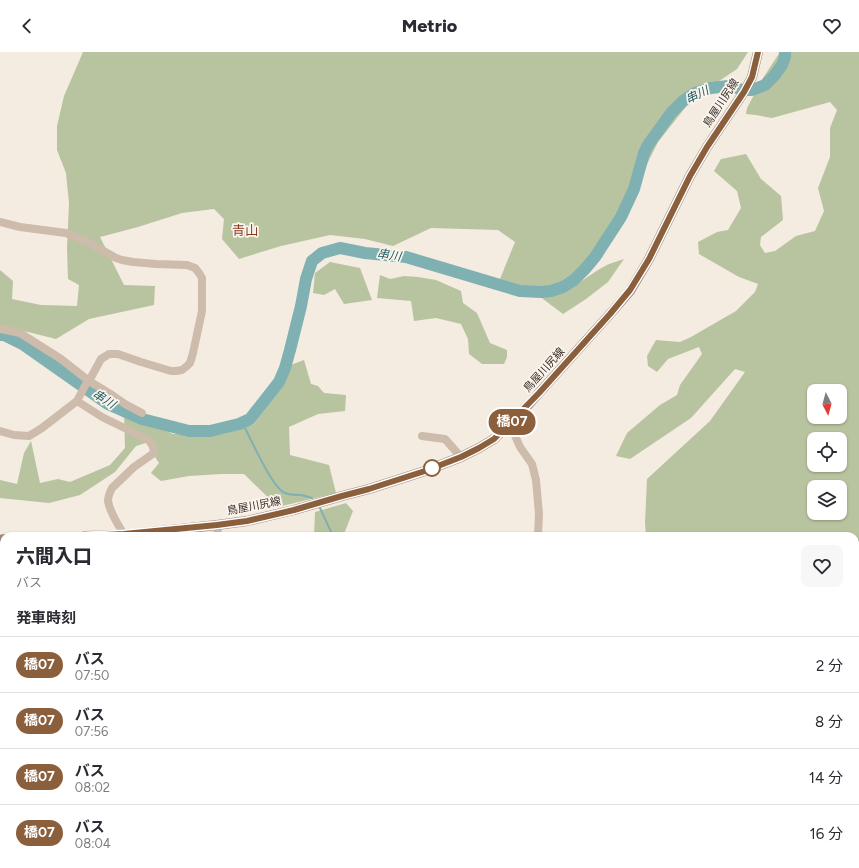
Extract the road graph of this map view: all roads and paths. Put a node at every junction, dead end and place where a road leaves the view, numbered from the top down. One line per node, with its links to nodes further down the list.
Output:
1 (758, 52): 7 (main road, 鳥屋川尻線)
2 (0, 222): 4 (street)
3 (0, 329): 4 (street)
4 (88, 381): 5 (street); 6 (street)
5 (79, 399): 8 (street); 12 (street)
6 (142, 413)
7 (510, 424): 10 (main road, 鳥屋川尻線); 15 (street)
8 (0, 431)
9 (422, 436): 10 (street)
10 (461, 457): 11 (main road, 鳥屋川尻線)
11 (217, 525): 13 (main road, 鳥屋川尻線); 14 (street)
12 (123, 532)
13 (145, 532)
14 (218, 532)
15 (538, 532)

